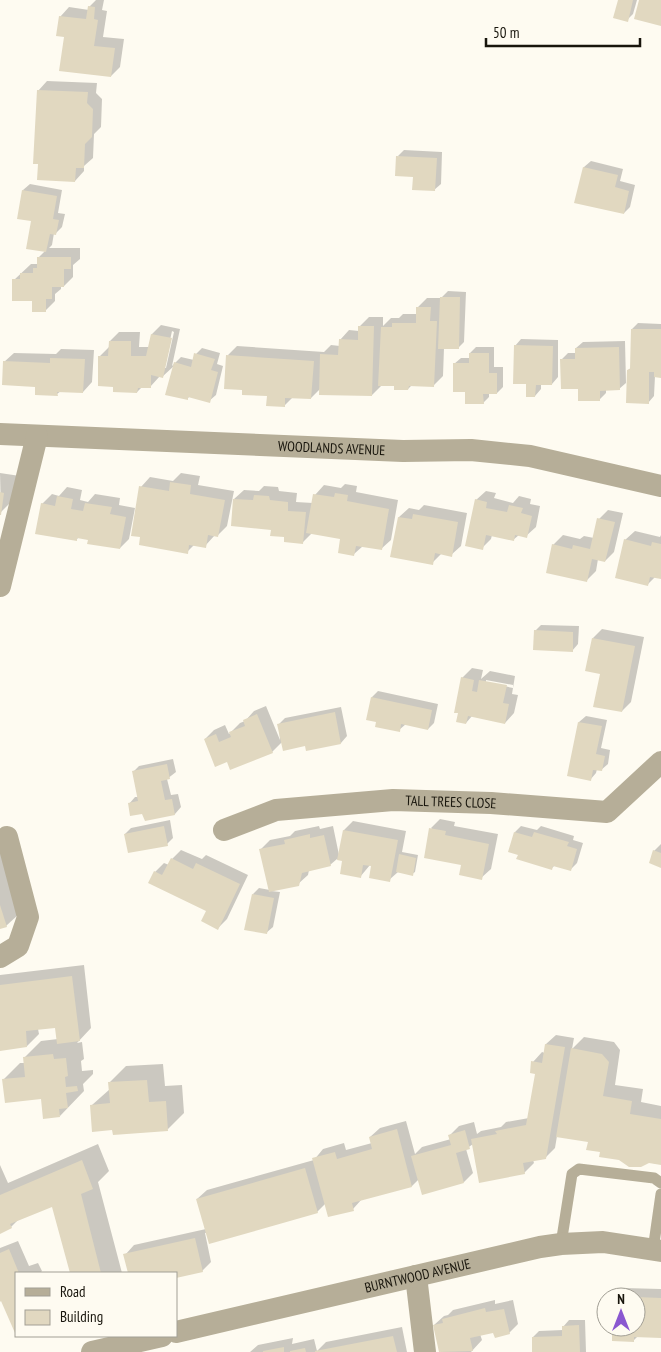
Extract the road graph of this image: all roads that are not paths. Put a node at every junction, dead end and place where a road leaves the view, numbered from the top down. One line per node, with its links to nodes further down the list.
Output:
1 (0, 434): 2 (street, WOODLANDS AVENUE)
2 (37, 436): 3 (street, WOODLANDS AVENUE); 4 (street)
3 (661, 486)
4 (0, 586)
5 (661, 762): 6 (street, TALL TREES CLOSE)
6 (224, 830)
7 (7, 837): 8 (street)
8 (0, 957)
9 (661, 1183): 11 (lane)
10 (661, 1194): 12 (lane)
11 (561, 1244): 12 (street, BURNTWOOD AVENUE); 13 (street, BURNTWOOD AVENUE)
12 (657, 1251)
13 (416, 1276): 14 (street, BURNTWOOD AVENUE); 17 (street)
14 (178, 1332)
15 (158, 1337): 16 (street)
16 (92, 1352)
17 (424, 1352)

